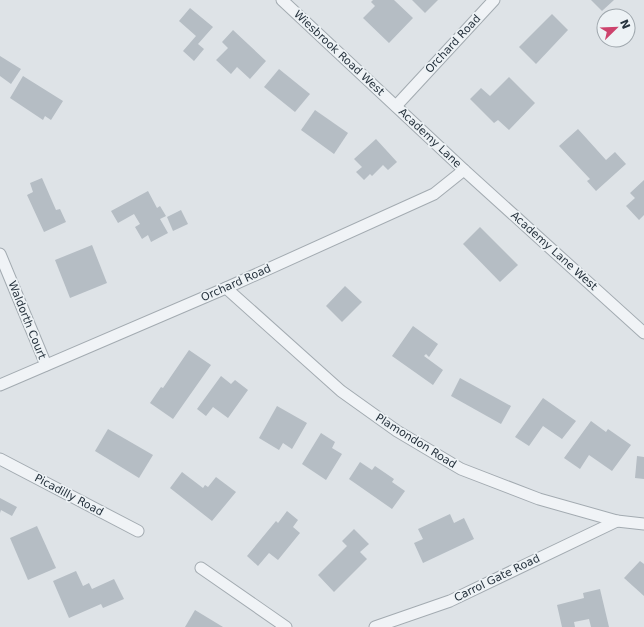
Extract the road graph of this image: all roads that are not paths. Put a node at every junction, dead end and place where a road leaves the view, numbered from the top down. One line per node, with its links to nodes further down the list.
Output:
1 (282, 0): 3 (street, Wiesbrook Road West)
2 (494, 0): 3 (street, Orchard Road)
3 (396, 106): 4 (street, Academy Lane)
4 (464, 170): 6 (street, Orchard Road); 7 (street, Academy Lane West)
5 (0, 254): 8 (street, Waldorth Court)
6 (226, 288): 8 (street, Orchard Road); 11 (street, Plamondon Road)
7 (644, 333)
8 (46, 364): 9 (street, Orchard Road)
9 (0, 385)
10 (0, 459): 13 (street, Picadilly Road)
11 (617, 521): 12 (street, Plamondon Road); 16 (street, Carrol Gate Road)
12 (644, 524)
13 (138, 531)
14 (201, 568): 15 (street)
15 (286, 627)
16 (375, 627)

